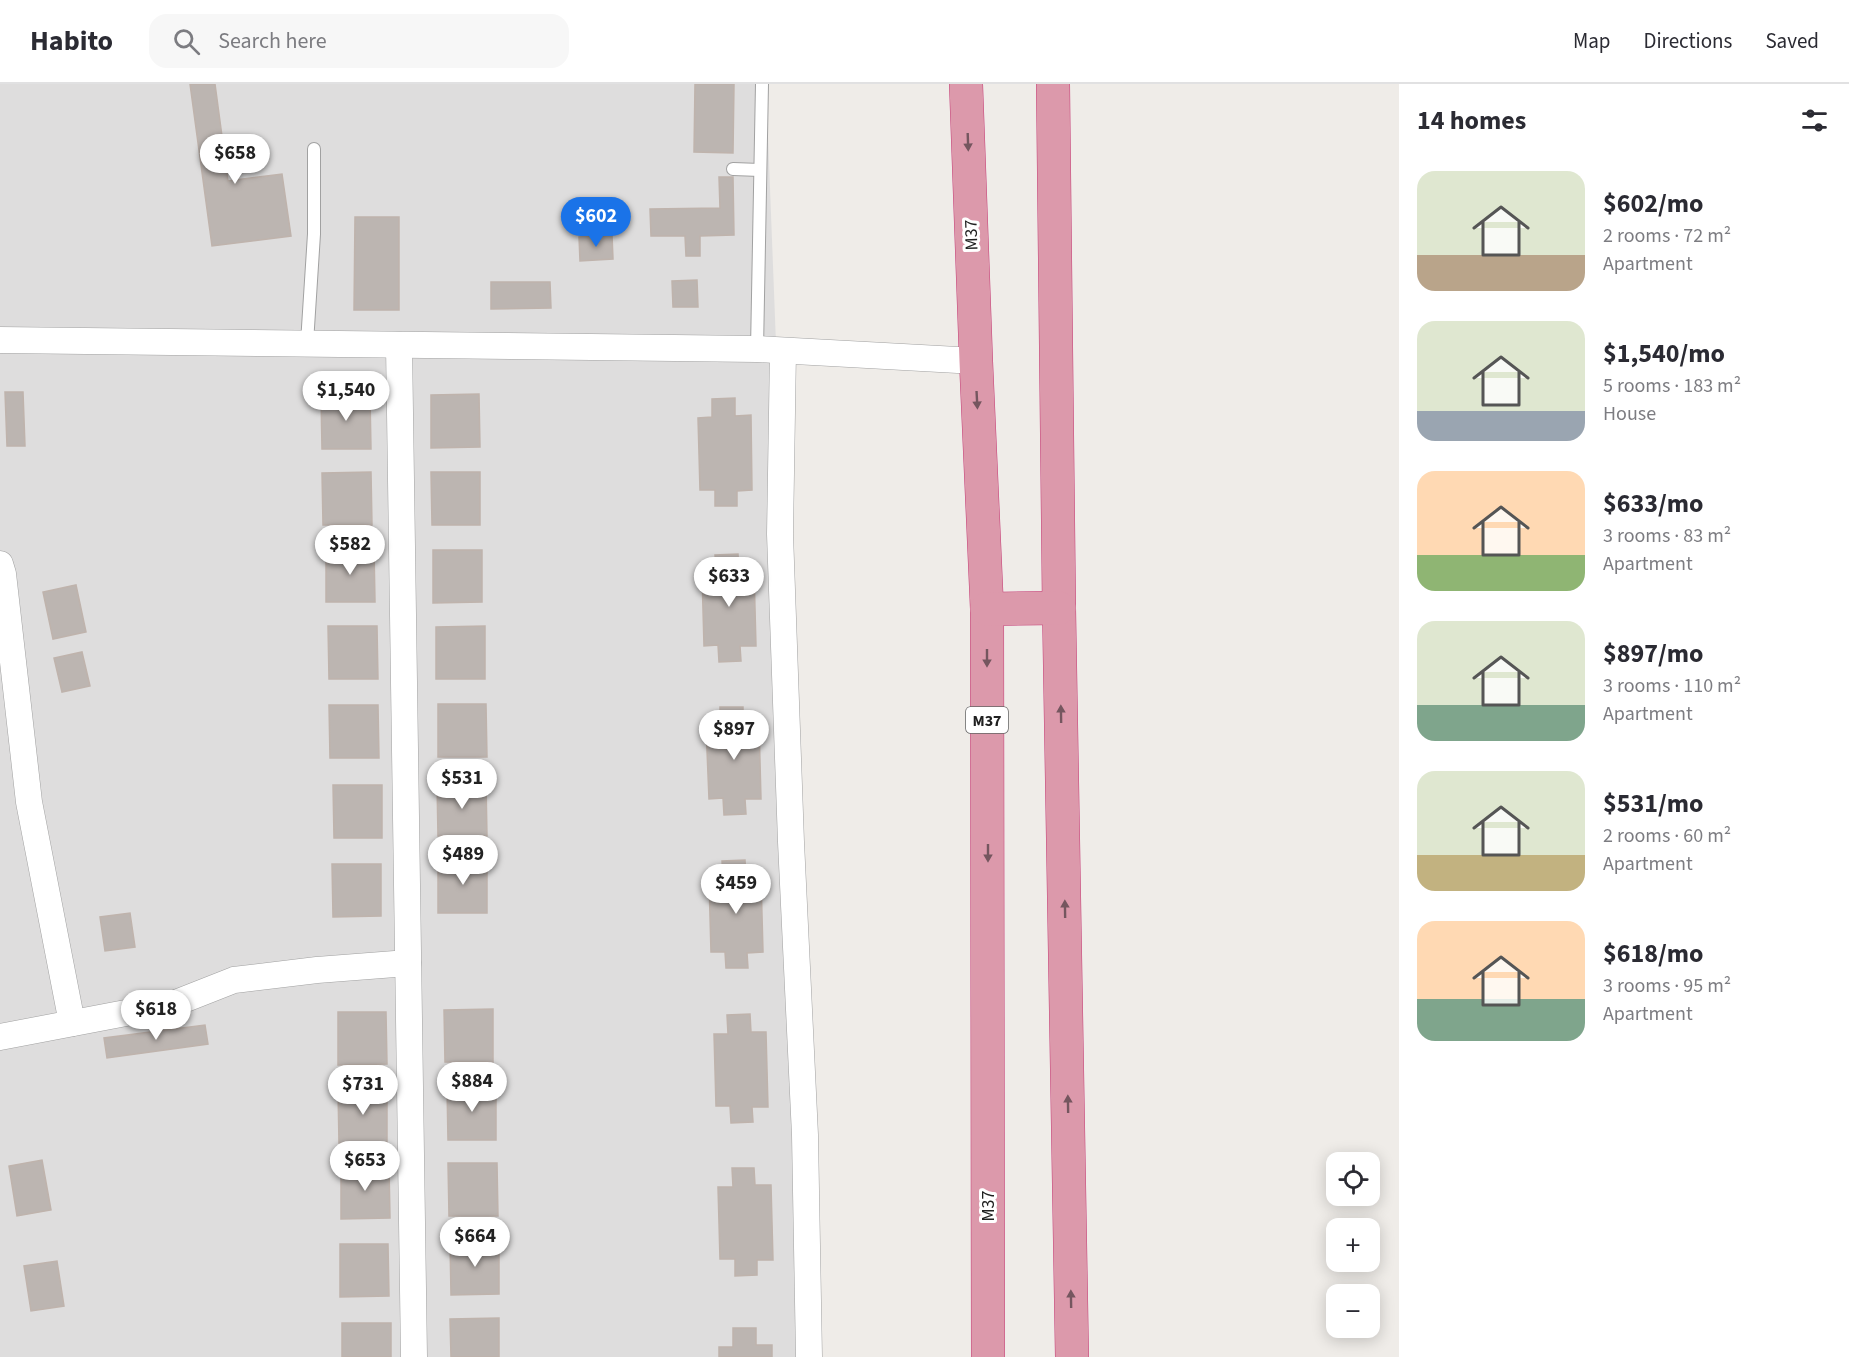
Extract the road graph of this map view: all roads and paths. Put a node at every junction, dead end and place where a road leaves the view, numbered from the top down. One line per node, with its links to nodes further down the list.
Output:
1 (762, 84): 6 (lane)
2 (966, 84): 12 (highway, M37 / M37, one-way to 12)
3 (1053, 84): 14 (highway)
4 (314, 149): 8 (lane)
5 (733, 169): 6 (lane)
6 (760, 170): 10 (lane)
7 (0, 340): 8 (street)
8 (308, 344): 9 (street)
9 (399, 345): 10 (street); 16 (street)
10 (757, 350): 11 (street)
11 (783, 351): 12 (street); 20 (street)
12 (976, 362): 15 (highway, M37 / M37, one-way to 15)
13 (0, 564): 17 (street)
14 (1059, 608): 15 (highway); 22 (highway, one-way to 14)
15 (987, 609): 21 (highway, M37 / M37, one-way to 21)
16 (408, 963): 17 (street); 19 (street)
17 (72, 1023): 18 (street)
18 (0, 1037)
19 (414, 1357)
20 (809, 1357)
21 (988, 1357)
22 (1072, 1357)

